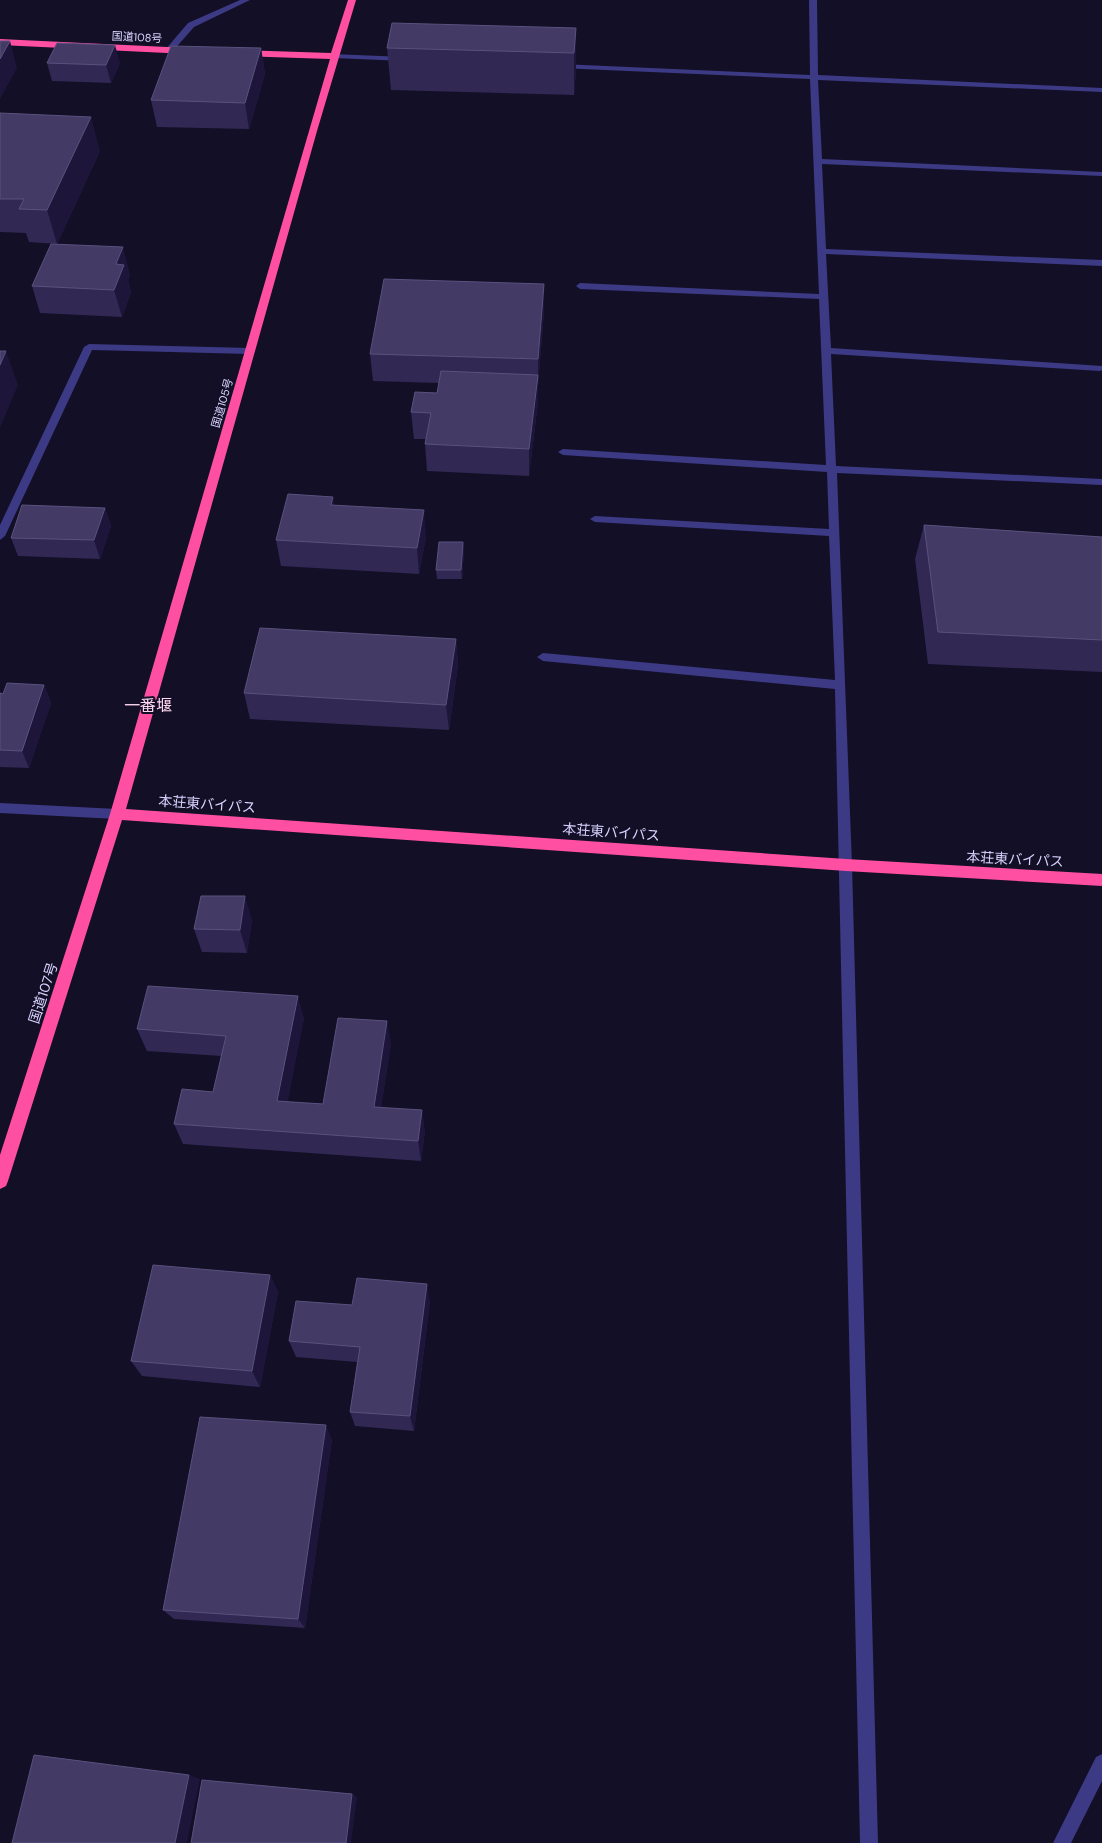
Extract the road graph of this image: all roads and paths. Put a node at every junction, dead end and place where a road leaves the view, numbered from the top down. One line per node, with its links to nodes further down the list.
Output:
1 (246, 0): 5 (street)
2 (352, 0): 8 (highway, 国道105号)
3 (813, 0): 11 (street)
4 (0, 42): 5 (highway, 国道108号)
5 (169, 50): 6 (highway, 国道108号)
6 (198, 51)
7 (227, 52): 8 (highway)
8 (334, 56): 9 (street); 19 (highway, 国道105号)
9 (412, 59)
10 (549, 65): 11 (street)
11 (814, 77): 12 (street); 13 (street)
12 (1102, 90)
13 (818, 161): 14 (street); 15 (street)
14 (1102, 174)
15 (822, 250): 16 (street); 18 (street)
16 (1102, 263)
17 (580, 286): 18 (street)
18 (824, 297): 20 (street)
19 (250, 351): 27 (street); 31 (highway, 国道105号)
20 (826, 352): 21 (street); 23 (street)
21 (1100, 368)
22 (563, 452): 23 (street)
23 (832, 469): 24 (street); 26 (street)
24 (1102, 482)
25 (596, 519): 26 (street)
26 (834, 533): 29 (street)
27 (0, 536)
28 (544, 657): 29 (street)
29 (840, 686): 32 (street)
30 (0, 808): 31 (street)
31 (118, 814): 32 (highway, 本荘東バイパス); 34 (highway, 国道107号)
32 (846, 865): 33 (highway, 本荘東バイパス); 36 (street)
33 (1102, 880)
34 (0, 1181)
35 (1102, 1764): 37 (street)
36 (869, 1843)
37 (1062, 1843)

